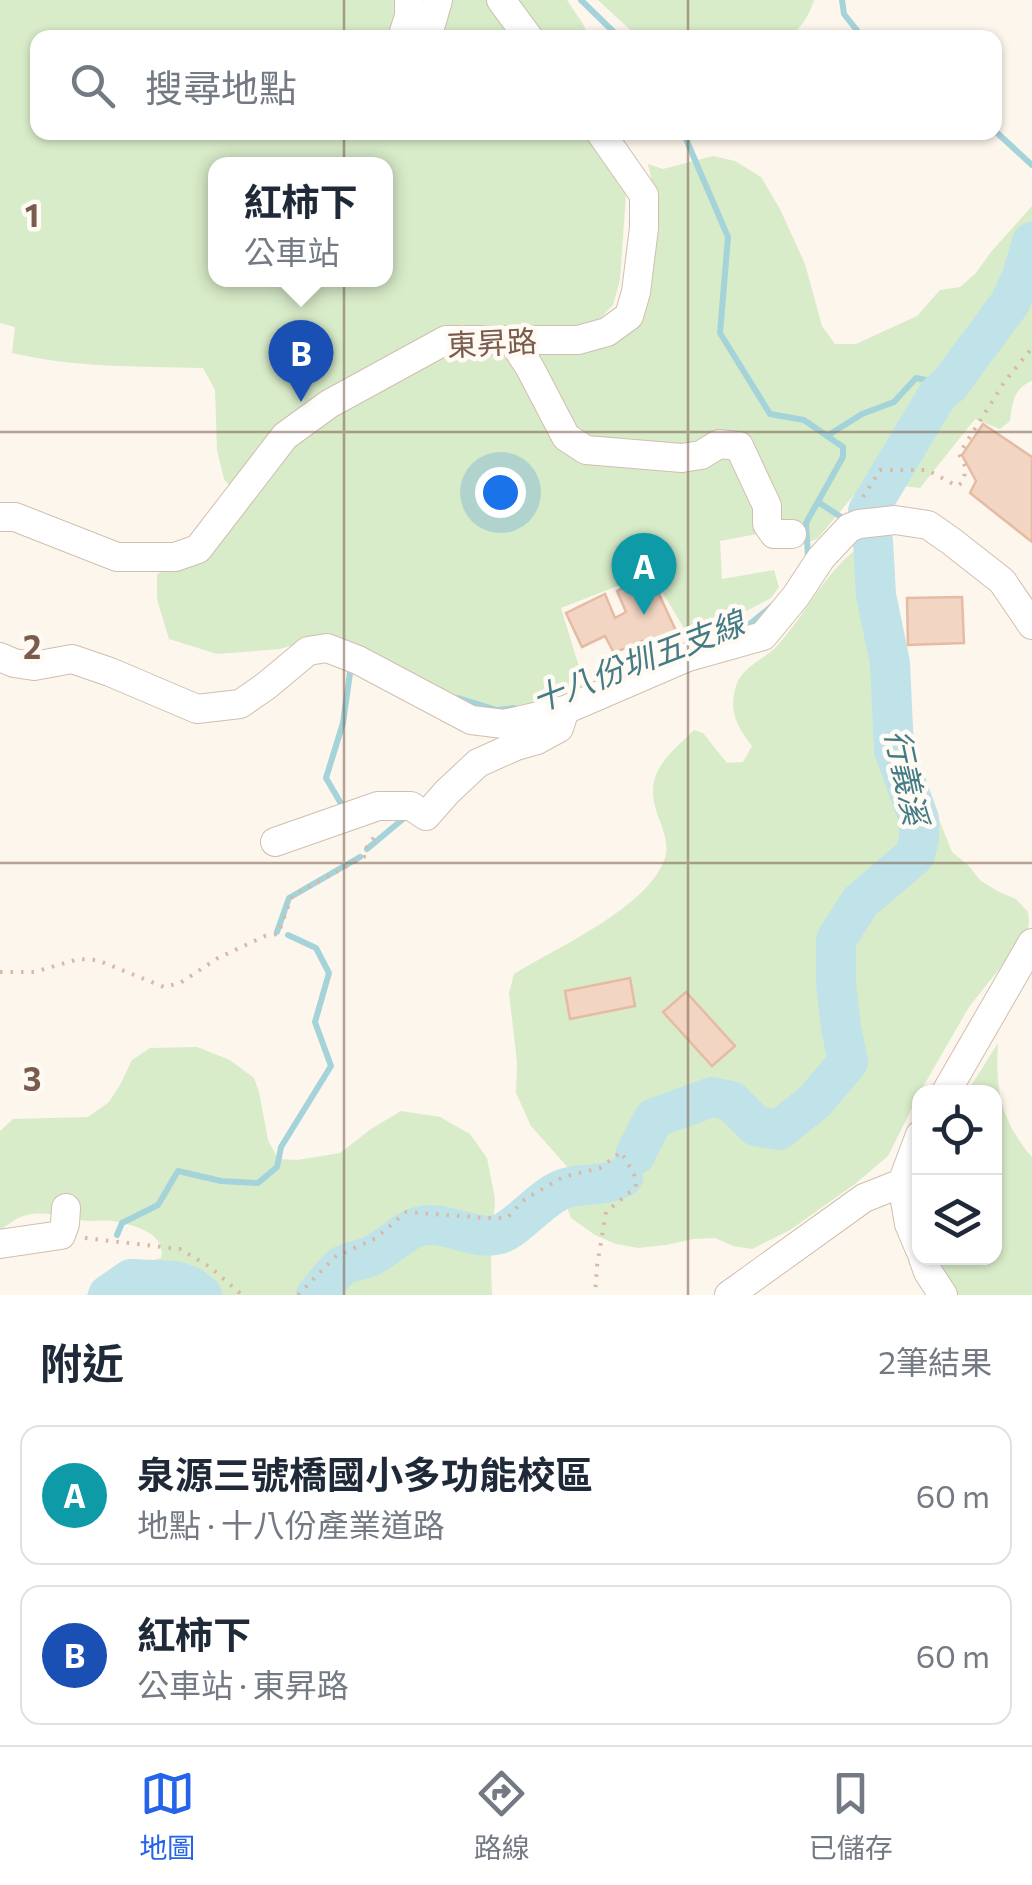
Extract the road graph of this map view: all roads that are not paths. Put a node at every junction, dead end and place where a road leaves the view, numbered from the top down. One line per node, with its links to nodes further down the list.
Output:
1 (409, 0): 4 (street)
2 (438, 0): 5 (street)
3 (501, 0): 6 (street)
4 (404, 30)
5 (429, 30)
6 (523, 30)
7 (606, 140): 8 (street, 東昇路)
8 (512, 340): 9 (street, 東昇路); 10 (street)
9 (0, 517)
10 (792, 534)
11 (1032, 625): 13 (street)
12 (0, 656): 13 (street)
13 (565, 710): 14 (street)
14 (274, 842)
15 (1032, 943): 16 (street)
16 (950, 1085)
17 (912, 1156): 18 (street)
18 (902, 1183): 20 (street); 23 (street)
19 (63, 1222): 21 (street)
20 (912, 1231)
21 (0, 1244)
22 (925, 1265): 24 (street)
23 (729, 1295)
24 (943, 1295)

